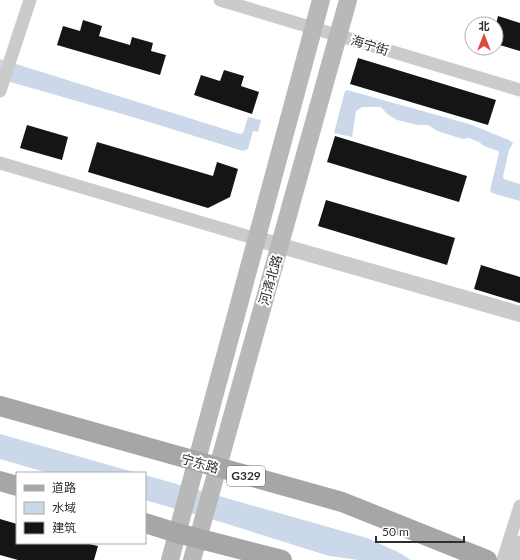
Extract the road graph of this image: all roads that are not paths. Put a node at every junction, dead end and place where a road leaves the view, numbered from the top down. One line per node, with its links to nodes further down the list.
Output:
1 (30, 0): 8 (street)
2 (220, 0): 5 (street, 海宁街)
3 (321, 0): 5 (main road, 河清北路)
4 (348, 0): 6 (main road, 河清北路)
5 (314, 29): 6 (street, 海宁街); 10 (main road, 河清北路)
6 (338, 36): 7 (street, 海宁街); 11 (main road, 河清北路)
7 (520, 90)
8 (0, 91)
9 (0, 163): 10 (street)
10 (257, 239): 11 (street); 14 (main road, 河清北路)
11 (279, 245): 12 (street); 15 (main road, 河清北路)
12 (520, 314)
13 (0, 406): 14 (main road, 宁东路 / G329)
14 (196, 462): 15 (main road, 宁东路 / G329); 20 (main road, 河清北路)
15 (217, 468): 21 (main road, 河清北路); 26 (main road, 宁东路 / G329)
16 (0, 481): 17 (main road)
17 (16, 486)
18 (520, 506): 27 (street)
19 (146, 523): 20 (main road)
20 (177, 533): 21 (main road); 23 (main road, 河清北路)
21 (198, 538): 24 (main road, 河清北路); 25 (main road)
22 (520, 542): 28 (street)
23 (170, 560)
24 (192, 560)
25 (282, 560)
26 (487, 560)
27 (503, 560)
28 (514, 560)

